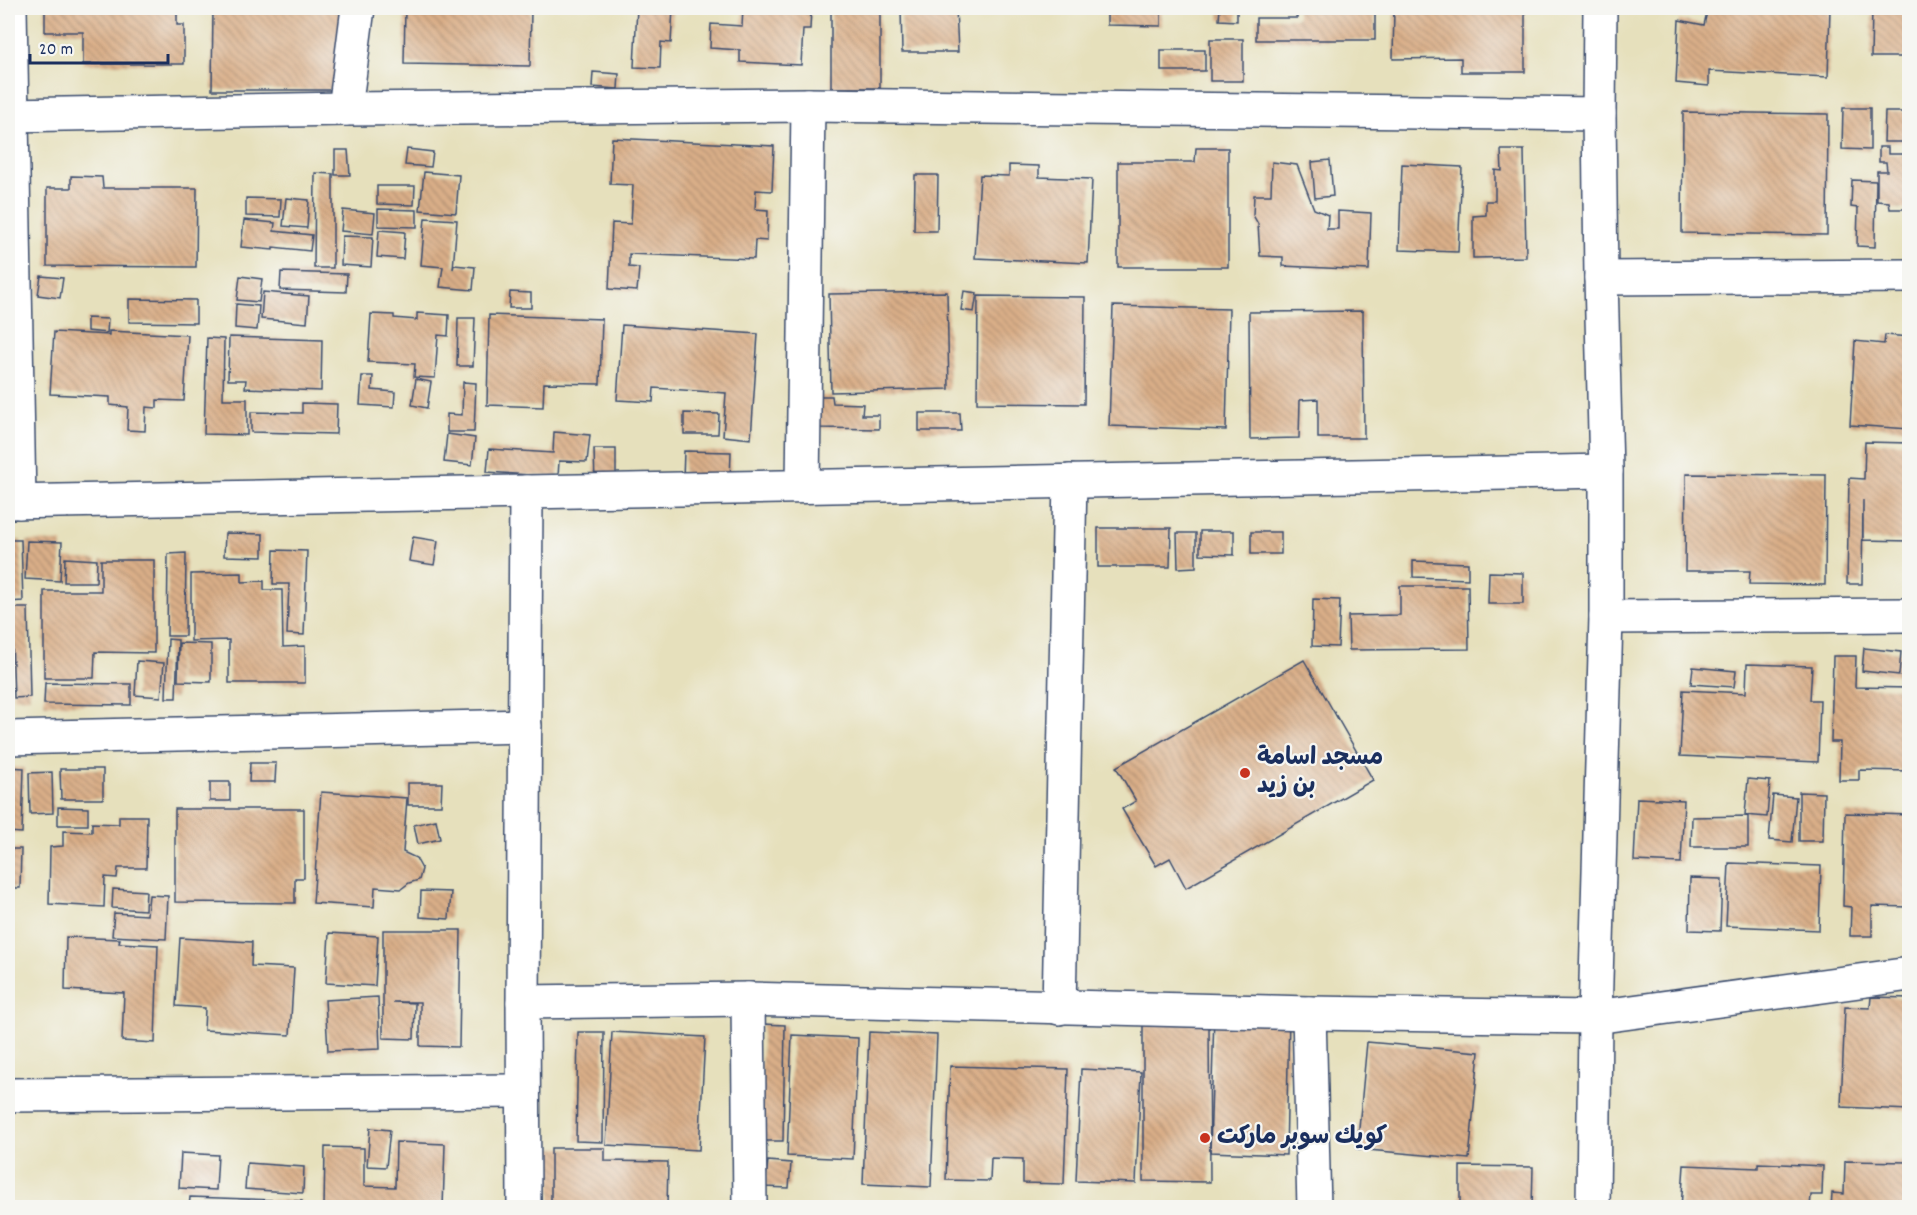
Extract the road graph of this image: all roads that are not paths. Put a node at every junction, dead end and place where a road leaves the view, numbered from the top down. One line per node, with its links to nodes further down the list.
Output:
1 (10, 8): 7 (street)
2 (358, 8): 5 (street)
3 (1600, 8): 6 (street)
4 (808, 105): 5 (street); 6 (street); 12 (street)
5 (345, 109): 7 (street)
6 (1599, 114): 9 (street)
7 (9, 116): 14 (street)
8 (1910, 276): 9 (street)
9 (1601, 278): 10 (street)
10 (1606, 471): 11 (street); 16 (street)
11 (1070, 481): 12 (street); 22 (street)
12 (803, 486): 13 (street)
13 (526, 492): 14 (street); 17 (street)
14 (13, 502)
15 (1910, 615): 16 (street)
16 (1606, 617): 24 (street)
17 (525, 726): 18 (street); 21 (street)
18 (8, 738)
19 (1910, 974): 24 (street)
20 (748, 999): 21 (street); 22 (street); 28 (street)
21 (523, 1002): 25 (street)
22 (1059, 1008): 23 (street)
23 (1309, 1014): 24 (street); 29 (street)
24 (1595, 1017): 30 (street)
25 (523, 1091): 26 (street); 27 (street)
26 (8, 1095)
27 (524, 1208)
28 (750, 1208)
29 (1314, 1208)
30 (1593, 1208)

